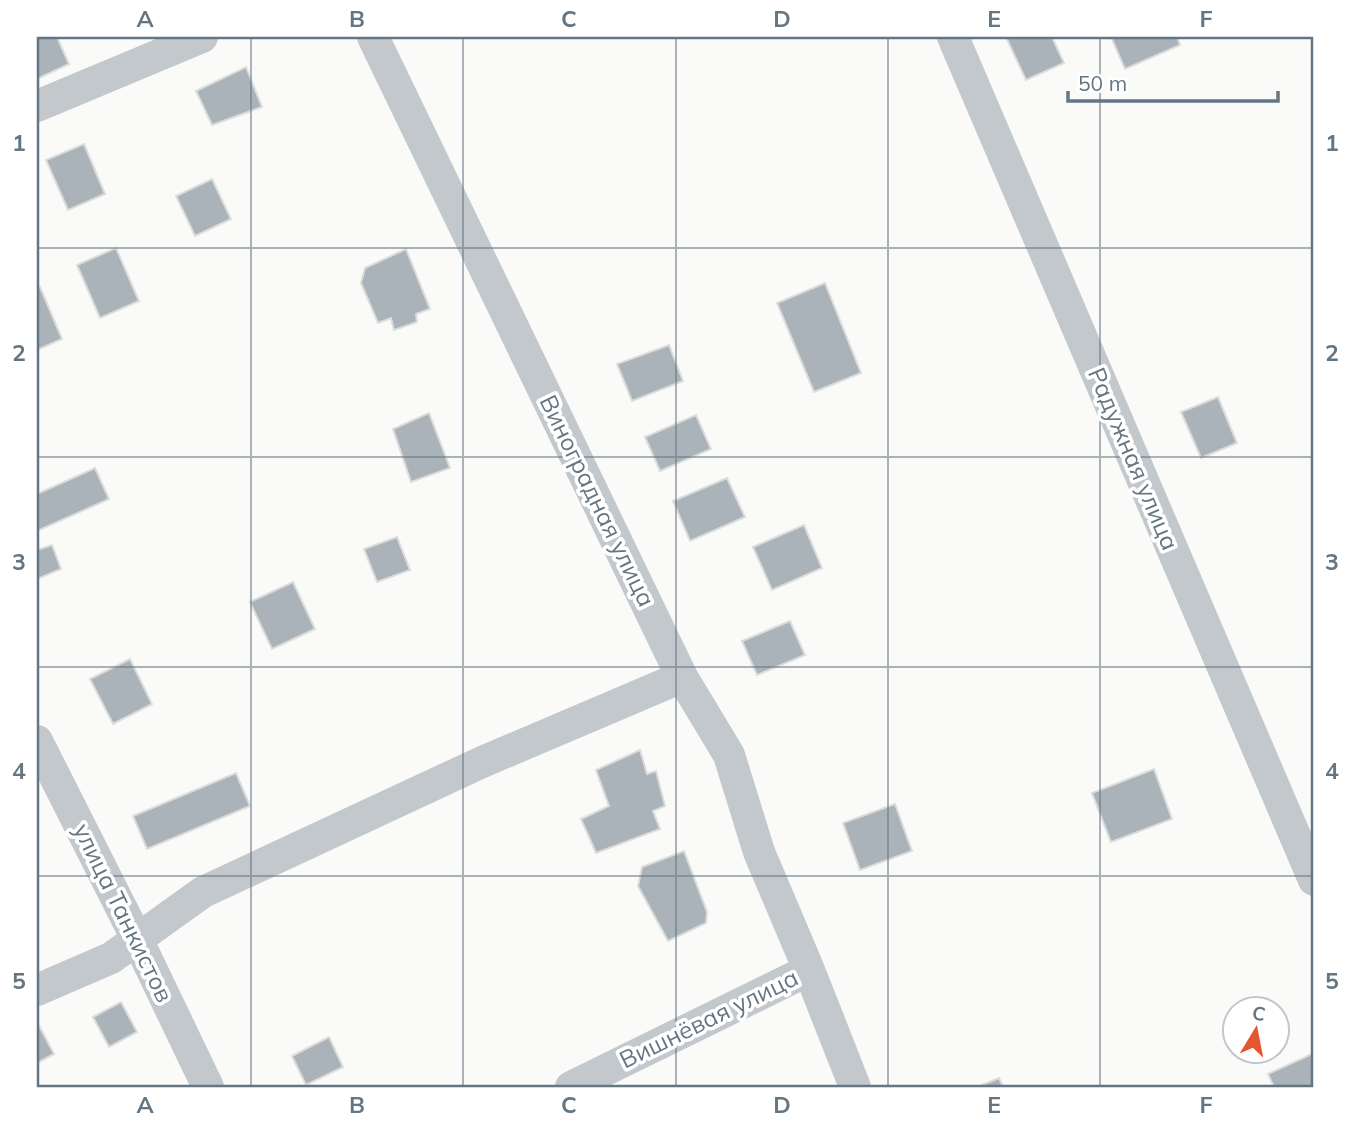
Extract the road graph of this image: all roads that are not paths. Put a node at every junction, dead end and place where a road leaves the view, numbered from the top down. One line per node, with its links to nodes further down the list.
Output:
1 (202, 37): 4 (street)
2 (373, 37): 5 (street, Виноградная улица)
3 (953, 37): 7 (street, Радужная улица)
4 (37, 106)
5 (682, 677): 8 (street); 9 (street, Виноградная улица)
6 (37, 741): 8 (street, улица Танкистов)
7 (1314, 880)
8 (137, 939): 10 (street); 11 (street, улица Танкистов)
9 (809, 970): 12 (street, Вишнёвая улица); 13 (street, Виноградная улица)
10 (37, 990)
11 (208, 1087)
12 (571, 1087)
13 (855, 1087)

